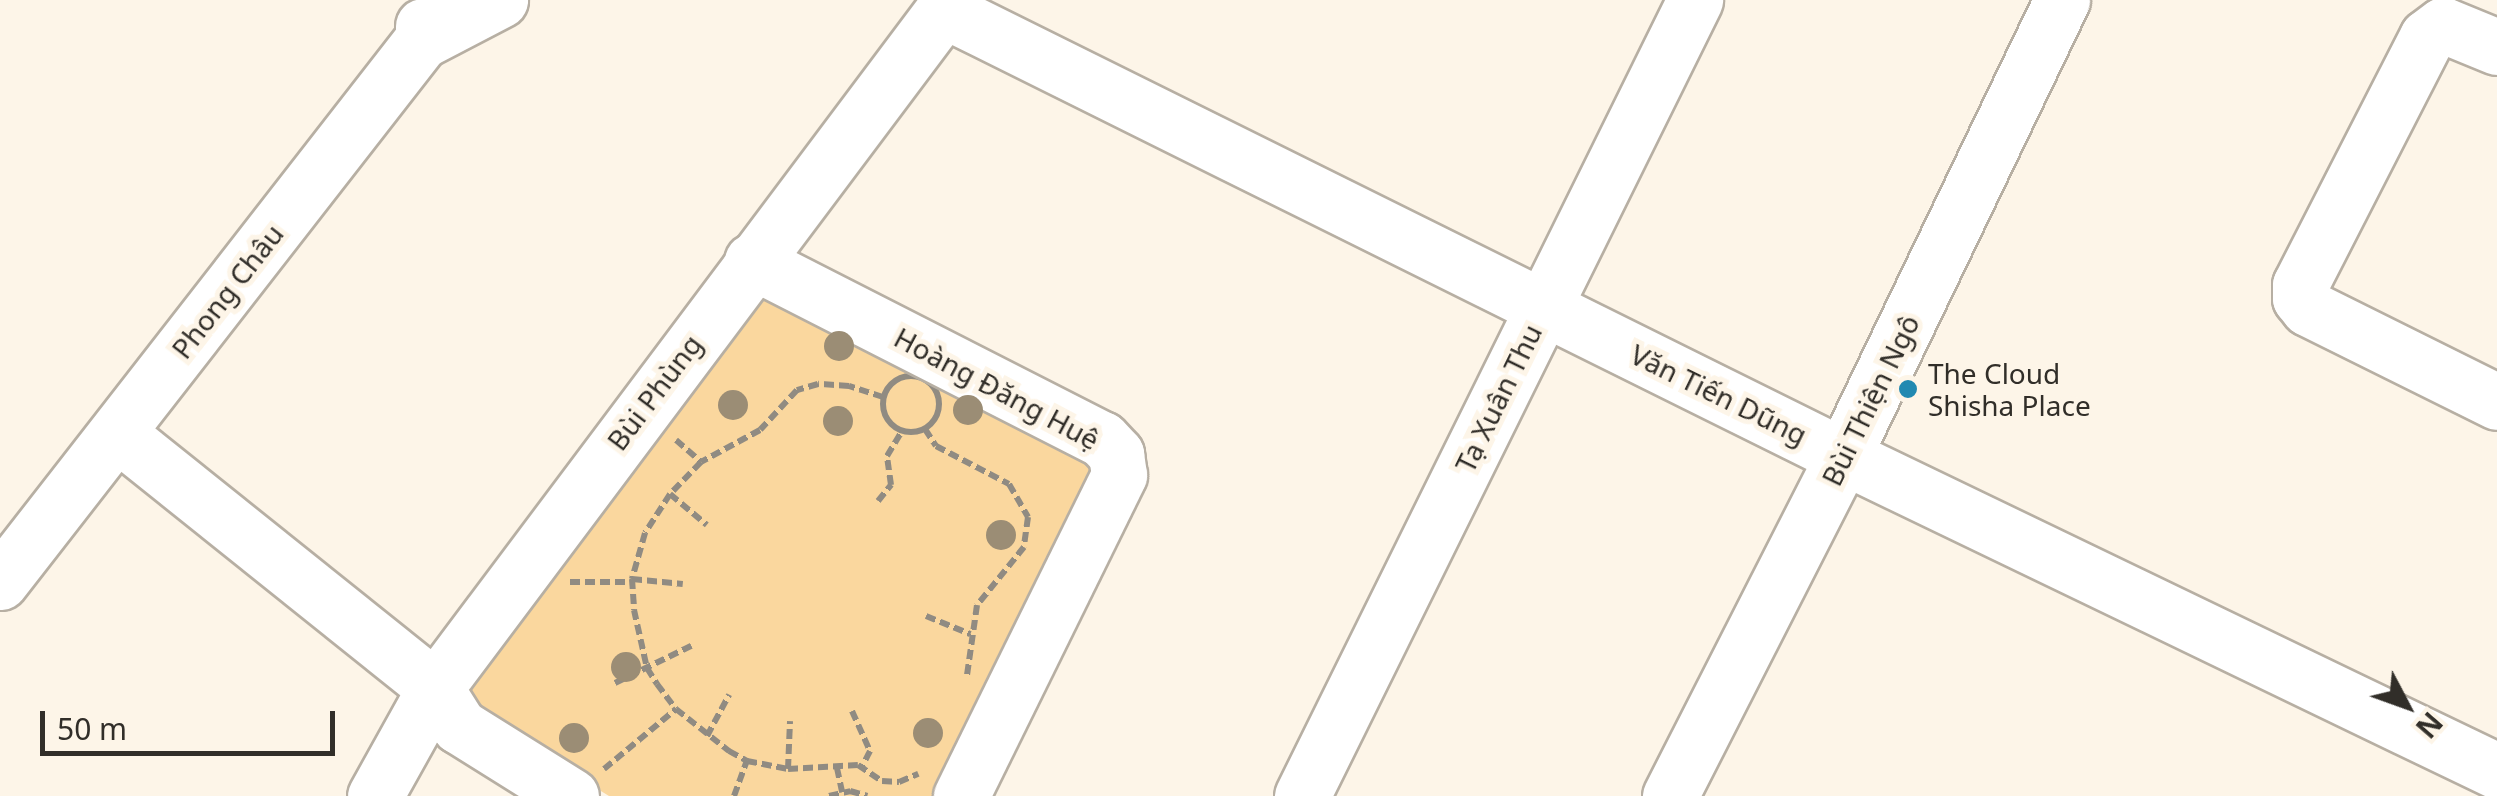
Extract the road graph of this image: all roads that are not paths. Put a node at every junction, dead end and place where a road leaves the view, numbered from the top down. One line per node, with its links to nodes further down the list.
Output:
1 (500, 0): 5 (street)
2 (1695, 0): 8 (street, Tạ Xuân Thu)
3 (2062, 0): 11 (street, Bùi Thiện Ngô)
4 (948, 5): 7 (street, Bùi Phùng); 8 (street, Văn Tiến Dũng)
5 (434, 13): 10 (street, Phong Châu)
6 (2497, 47): 9 (street)
7 (752, 261): 13 (street, Bùi Phùng); 15 (street, Hoàng Đăng Huệ)
8 (1543, 307): 11 (street, Văn Tiến Dũng); 18 (street, Tạ Xuân Thu)
9 (2497, 402)
10 (116, 434): 12 (street, Phong Châu); 13 (street)
11 (1843, 456): 14 (street, Văn Tiến Dũng); 19 (street, Bùi Thiện Ngô)
12 (0, 582)
13 (435, 688): 16 (street); 17 (street, Bùi Phùng)
14 (2497, 770)
15 (943, 784)
16 (582, 787)
17 (375, 796)
18 (1302, 796)
19 (1670, 796)

